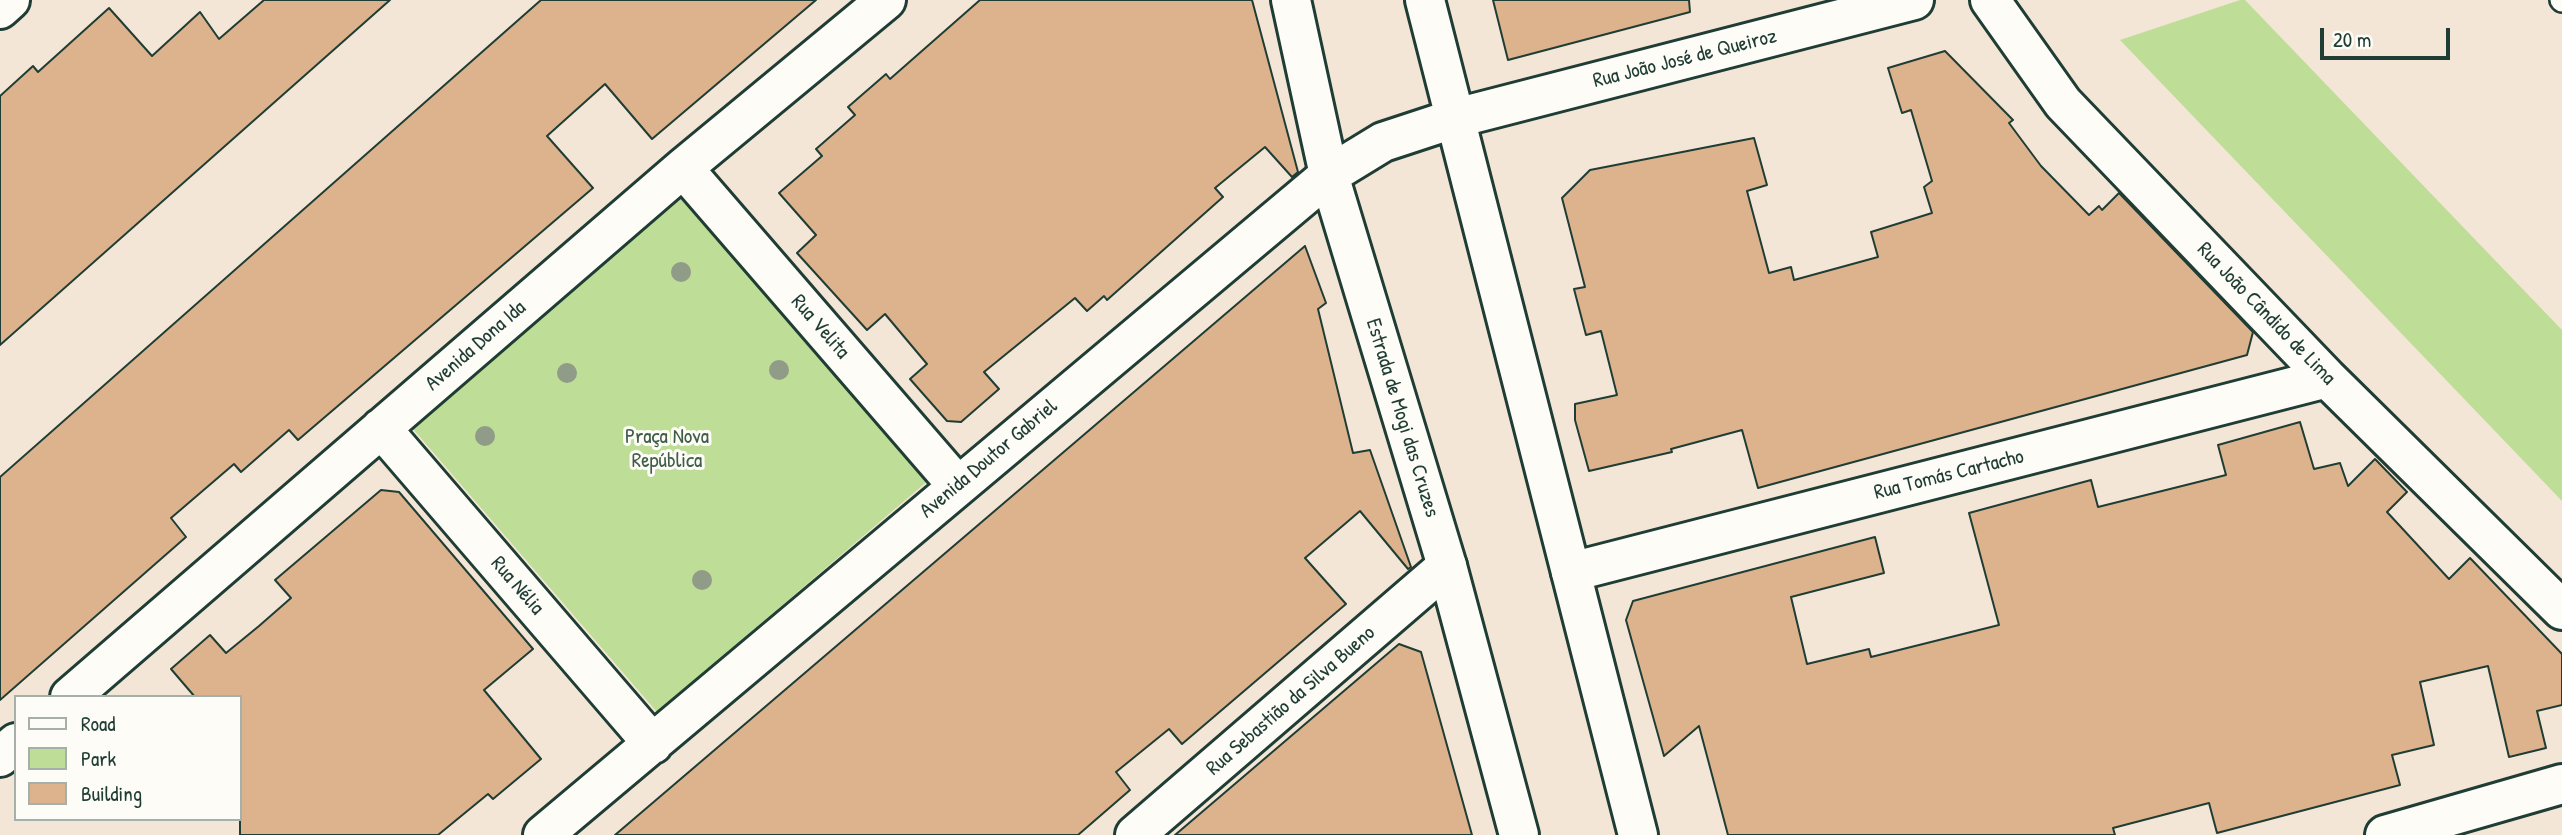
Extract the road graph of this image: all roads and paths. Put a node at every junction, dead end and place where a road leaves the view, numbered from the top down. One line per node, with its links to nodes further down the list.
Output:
1 (10, 0): 7 (street)
2 (886, 0): 9 (street, Avenida Dona Ida)
3 (1291, 0): 10 (street, Estrada de Mogi das Cruzes)
4 (1425, 0): 8 (street)
5 (1914, 0): 8 (street, Rua João José de Queiroz)
6 (1990, 0): 11 (street, Rua João Cândido de Lima)
7 (0, 9)
8 (1456, 118): 10 (street, Avenida Doutor Gabriel); 15 (street)
9 (683, 168): 12 (street, Avenida Dona Ida); 13 (street, Rua Velita)
10 (1329, 175): 13 (street, Avenida Doutor Gabriel); 14 (street, Estrada de Mogi das Cruzes)
11 (2327, 378): 15 (street, Rua Tomás Cartacho); 16 (street, Rua João Cândido de Lima)
12 (381, 428): 17 (street, Avenida Dona Ida); 18 (street, Rua Nélia)
13 (957, 485): 18 (street, Avenida Doutor Gabriel)
14 (1447, 566): 23 (street, Rua Sebastião da Silva Bueno); 24 (street, Estrada de Mogi das Cruzes)
15 (1571, 572): 25 (street)
16 (2562, 610)
17 (72, 695)
18 (653, 744): 22 (street, Avenida Doutor Gabriel)
19 (14, 745): 20 (street)
20 (0, 757)
21 (2562, 784): 26 (street)
22 (543, 835)
23 (1135, 835)
24 (1518, 835)
25 (1638, 835)
26 (2385, 835)

